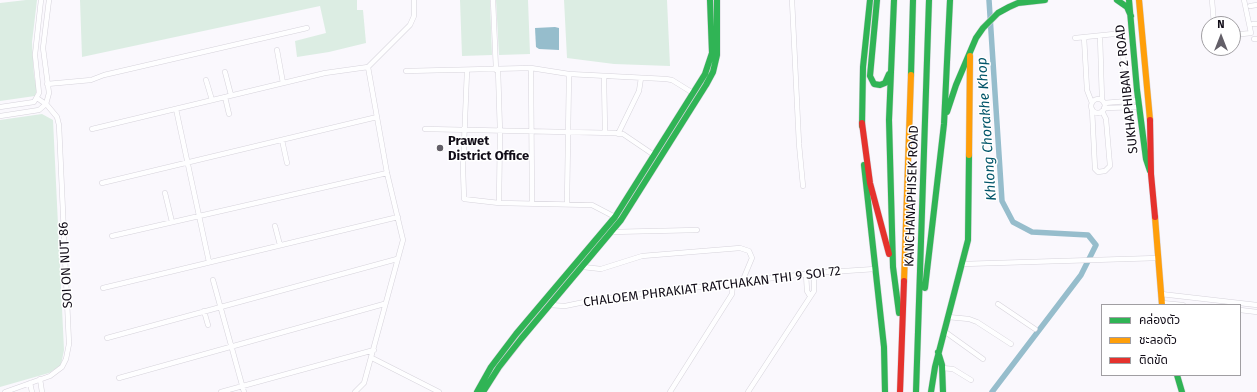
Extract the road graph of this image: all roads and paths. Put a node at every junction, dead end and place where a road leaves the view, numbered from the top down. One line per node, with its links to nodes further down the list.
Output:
1 (42, 0): 49 (street)
2 (49, 0): 45 (street)
3 (414, 0): 34 (street)
4 (493, 0): 36 (street)
5 (710, 0): 46 (main road)
6 (717, 0): 91 (main road)
7 (792, 0): 80 (street)
8 (870, 0): 63 (main road)
9 (877, 0): 31 (main road)
10 (894, 0): 31 (main road)
11 (913, 0): 124 (main road, KANCHANAPHISEK ROAD)
12 (929, 0): 119 (main road, KANCHANAPHISEK ROAD)
13 (950, 0): 64 (main road)
14 (1045, 0): 33 (main road)
15 (1117, 0): 22 (main road)
16 (1130, 0): 22 (main road, SUKHAPHIBAN 2 ROAD)
17 (1139, 0): 78 (main road, SUKHAPHIBAN 2 ROAD)
18 (1212, 0): 23 (street)
19 (1244, 0): 26 (street)
20 (1257, 5): 21 (street)
21 (1250, 6)
22 (1131, 16): 54 (main road, SUKHAPHIBAN 2 ROAD)
23 (1213, 16)
24 (307, 28): 45 (street)
25 (1114, 34): 27 (street)
26 (1241, 34)
27 (1100, 36): 28 (street); 52 (street)
28 (1084, 37): 30 (street); 53 (street)
29 (1121, 37): 51 (street)
30 (1076, 38)
31 (892, 40): 99 (main road)
32 (277, 50): 44 (street)
33 (970, 52): 64 (main road); 97 (main road)
34 (368, 67): 44 (street); 62 (street)
35 (531, 68): 36 (street); 40 (street); 69 (street)
36 (497, 69): 38 (street); 68 (street)
37 (406, 71): 38 (street)
38 (467, 71): 67 (street)
39 (225, 72): 47 (street)
40 (569, 74): 41 (street); 70 (street)
41 (604, 76): 42 (street); 71 (street)
42 (641, 78): 46 (street); 72 (street)
43 (206, 80): 50 (street)
44 (283, 83): 47 (street)
45 (47, 84): 55 (street)
46 (693, 93): 74 (main road)
47 (231, 96): 48 (street)
48 (225, 97): 50 (street); 60 (street)
49 (37, 98): 55 (street, SOI ON NUT 86); 56 (street)
50 (212, 100): 57 (street)
51 (1128, 100): 52 (street); 54 (street)
52 (1103, 102): 53 (street); 59 (street)
53 (1092, 103): 58 (street)
54 (1139, 103): 59 (street); 78 (main road, SUKHAPHIBAN 2 ROAD)
55 (46, 104): 61 (street); 134 (street, SOI ON NUT 86)
56 (0, 107)
57 (176, 109): 65 (street); 75 (street)
58 (1092, 109): 59 (street); 59 (street)
59 (1103, 110)
60 (229, 114)
61 (0, 116)
62 (377, 117): 73 (street); 77 (street)
63 (862, 123): 99 (main road); 100 (main road)
64 (944, 124): 119 (main road)
65 (92, 129)
66 (424, 129): 67 (street)
67 (465, 130): 68 (street); 83 (street)
68 (500, 132): 69 (street); 83 (street)
69 (533, 132): 70 (street); 82 (street)
70 (569, 132): 71 (street); 84 (street)
71 (605, 133): 72 (street)
72 (618, 134): 74 (street)
73 (282, 140): 75 (street); 76 (street)
74 (654, 155): 87 (main road)
75 (187, 163): 79 (street); 85 (street)
76 (287, 163)
77 (387, 173): 85 (street); 86 (street)
78 (1151, 174): 94 (main road, SUKHAPHIBAN 2 ROAD)
79 (102, 183)
80 (803, 186)
81 (165, 193): 88 (street)
82 (532, 202): 83 (street); 84 (street)
83 (499, 203)
84 (567, 204): 87 (street)
85 (199, 216): 88 (street); 96 (street)
86 (398, 217): 93 (street); 95 (street)
87 (615, 218): 145 (main road)
88 (172, 222): 92 (street)
89 (275, 226): 93 (street)
90 (697, 230): 91 (street)
91 (611, 232): 98 (main road)
92 (112, 236)
93 (280, 245): 96 (street)
94 (1158, 258): 97 (street); 107 (main road, SUKHAPHIBAN 2 ROAD)
95 (397, 259): 109 (street); 114 (street)
96 (209, 262): 106 (street)
97 (964, 264): 118 (main road)
98 (583, 266): 104 (street); 112 (main road)
99 (893, 267): 124 (main road)
100 (874, 269): 101 (street, CHALOEM PHRAKIAT RATCHAKAN THI 9 SOI 72); 149 (main road)
101 (814, 273): 102 (street, CHALOEM PHRAKIAT RATCHAKAN THI 9 SOI 72); 108 (street)
102 (806, 274): 104 (street, CHALOEM PHRAKIAT RATCHAKAN THI 9 SOI 72); 108 (street)
103 (213, 280): 114 (street)
104 (742, 282): 105 (street, CHALOEM PHRAKIAT RATCHAKAN THI 9 SOI 72)
105 (733, 283): 112 (street, CHALOEM PHRAKIAT RATCHAKAN THI 9 SOI 72); 147 (street)
106 (103, 288)
107 (1161, 294): 111 (main road, SUKHAPHIBAN 2 ROAD); 113 (street)
108 (810, 296): 148 (street)
109 (384, 304): 126 (street); 127 (street)
110 (998, 304): 121 (street)
111 (1162, 304)
112 (550, 305): 146 (main road)
113 (1257, 305)
114 (219, 307): 116 (street); 126 (street)
115 (1241, 310): 117 (street)
116 (204, 311): 120 (street); 123 (street)
117 (1257, 312)
118 (948, 317): 122 (main road); 125 (street)
119 (919, 320): 151 (main road, KANCHANAPHISEK ROAD)
120 (208, 325)
121 (1036, 329)
122 (944, 331): 128 (main road); 130 (street)
123 (107, 338)
124 (902, 340): 150 (main road, KANCHANAPHISEK ROAD)
125 (1011, 344)
126 (231, 347): 133 (street); 137 (street)
127 (374, 350): 129 (street); 137 (street)
128 (938, 352): 131 (main road); 152 (main road)
129 (372, 358): 143 (street); 144 (street)
130 (983, 359)
131 (942, 368): 135 (street); 153 (main road)
132 (1177, 376): 154 (main road)
133 (119, 378)
134 (40, 379): 136 (street, SOI ON NUT 86); 140 (street)
135 (971, 380)
136 (30, 383): 138 (street, SOI ON NUT 86); 139 (street)
137 (242, 386): 141 (street); 142 (street)
138 (4, 392)
139 (32, 392)
140 (42, 392)
141 (221, 392)
142 (244, 392)
143 (355, 392)
144 (439, 392)
145 (476, 392)
146 (483, 392)
147 (670, 392)
148 (748, 392)
149 (885, 392)
150 (900, 392)
151 (916, 392)
152 (931, 392)
153 (943, 392)
154 (1182, 392)

